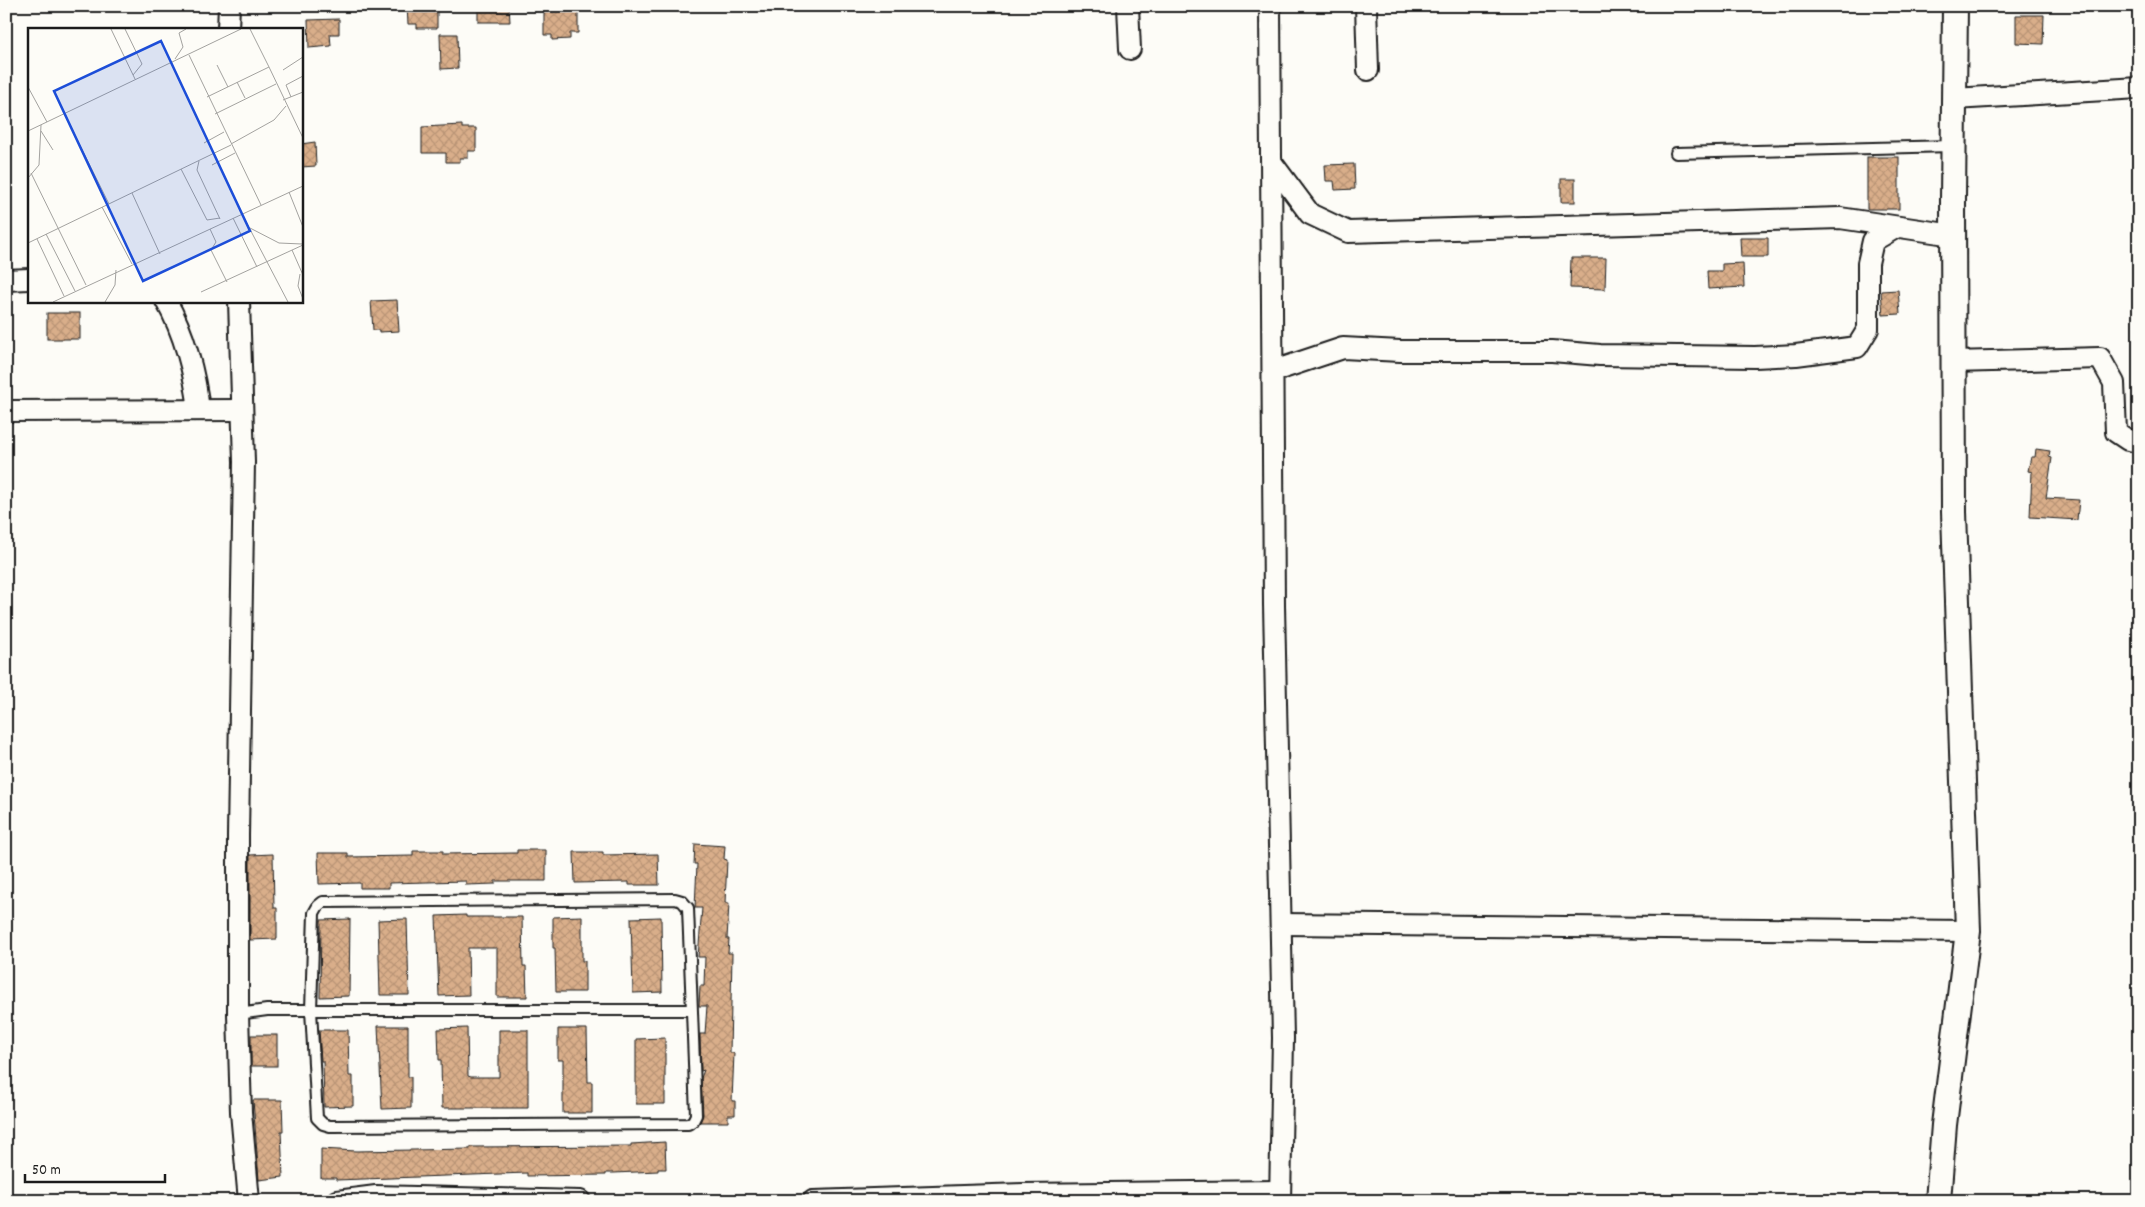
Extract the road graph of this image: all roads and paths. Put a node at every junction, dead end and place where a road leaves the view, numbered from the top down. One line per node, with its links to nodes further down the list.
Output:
1 (229, 6): 6 (street)
2 (1128, 6): 7 (street)
3 (1270, 6): 13 (street)
4 (1366, 6): 8 (street)
5 (1954, 6): 10 (street)
6 (228, 28)
7 (1130, 49)
8 (1368, 70)
9 (2139, 88): 10 (street)
10 (1954, 99): 11 (street)
11 (1953, 146): 12 (lane); 15 (street)
12 (1676, 153)
13 (1272, 163): 14 (street); 21 (street)
14 (1897, 226): 15 (street); 21 (street)
15 (1953, 236): 20 (street)
16 (28, 279): 17 (street)
17 (6, 280)
18 (166, 302): 22 (street)
19 (239, 302): 23 (street)
20 (1953, 362): 25 (street); 27 (street)
21 (1274, 371): 26 (street)
22 (199, 410): 23 (street); 24 (street)
23 (242, 410): 30 (street)
24 (6, 411)
25 (2139, 442)
26 (1281, 924): 27 (street); 31 (street)
27 (1968, 932): 36 (street)
28 (311, 1010): 29 (lane); 29 (lane); 29 (lane); 30 (lane)
29 (691, 1010)
30 (238, 1014): 32 (street)
31 (1280, 1196): 35 (street)
32 (249, 1201)
33 (337, 1201): 34 (street)
34 (580, 1201)
35 (813, 1201)
36 (1938, 1201)

